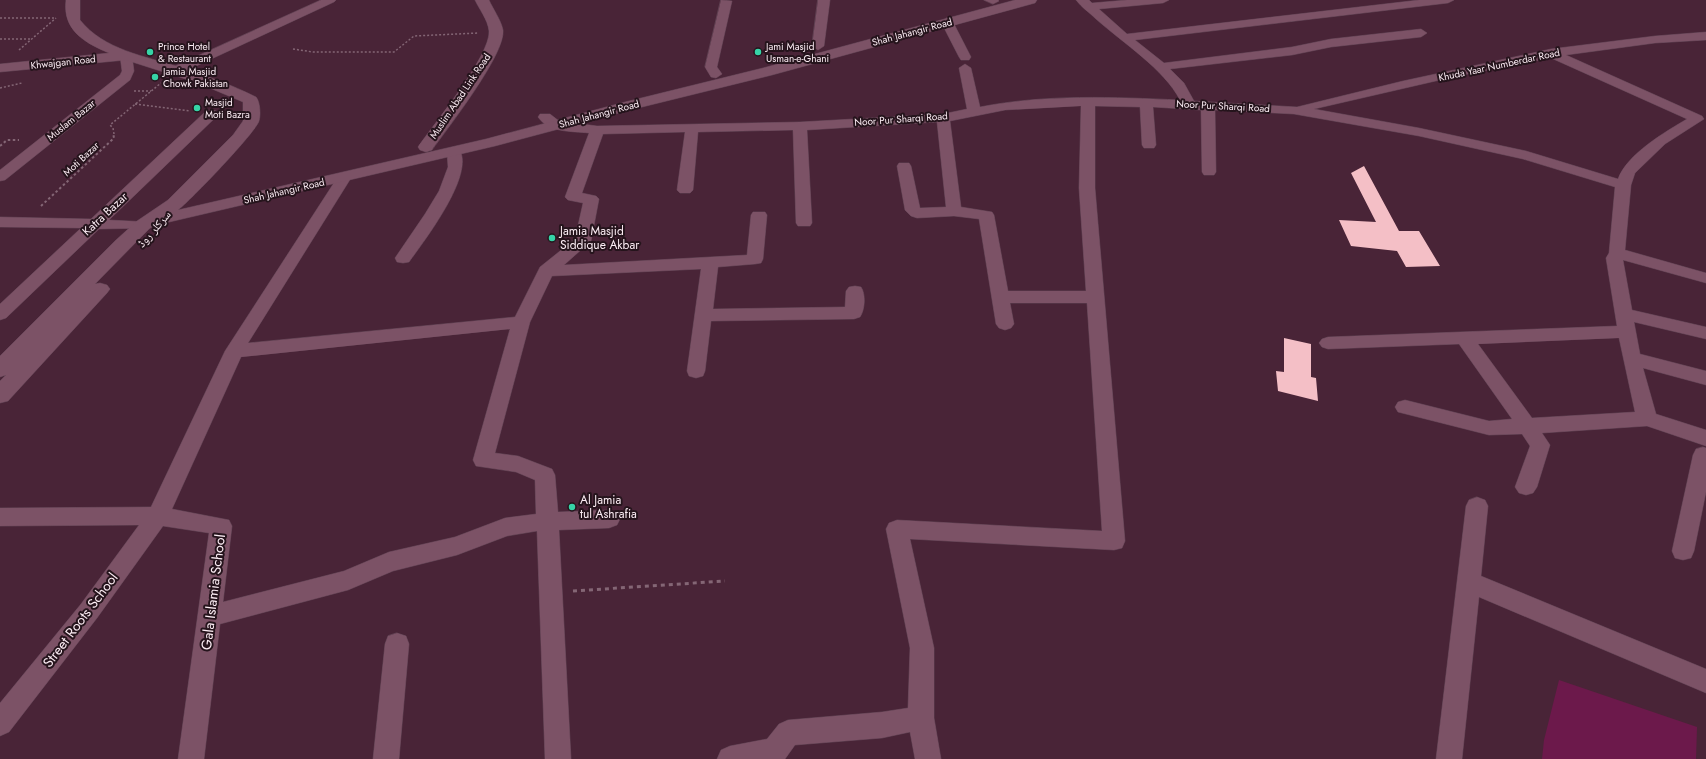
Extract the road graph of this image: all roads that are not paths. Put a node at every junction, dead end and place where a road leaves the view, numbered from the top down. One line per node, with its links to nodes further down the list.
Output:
1 (330, 0): 20 (street)
2 (482, 0): 35 (street, Muslim Abad Link Road)
3 (824, 0): 15 (street)
4 (993, 0): 15 (street, Shah Jahangir Road)
5 (1030, 0): 11 (street, Shah Jahangir Road)
6 (1162, 0): 9 (street)
7 (1448, 0): 14 (street)
8 (726, 1): 21 (street)
9 (1085, 3): 14 (street)
10 (72, 4): 17 (street)
11 (948, 22): 27 (street); 30 (street, Shah Jahangir Road)
12 (1422, 33): 18 (street)
13 (1706, 36): 16 (street, Khuda Yaar Numberdar Road)
14 (1124, 38): 18 (street)
15 (818, 46): 21 (street, Shah Jahangir Road)
16 (1551, 53): 26 (street, Khuda Yaar Numberdar Road); 41 (street)
17 (126, 56): 19 (street, Khwajgan Road); 20 (street); 39 (street, Muslam Bazar)
18 (1161, 67): 24 (street)
19 (0, 68)
20 (175, 71): 43 (street)
21 (716, 74): 30 (street, Shah Jahangir Road)
22 (1088, 102): 23 (street, Noor Pur Sharqi Road); 27 (street, Noor Pur Sharqi Road); 57 (street)
23 (1146, 103): 24 (street, Noor Pur Sharqi Road); 34 (street)
24 (1189, 105): 25 (street, Noor Pur Sharqi Road)
25 (1208, 106): 26 (street, Noor Pur Sharqi Road); 38 (street)
26 (1294, 110): 41 (street)
27 (974, 112): 29 (street, Noor Pur Sharqi Road)
28 (211, 114): 48 (street, Katra Bazar)
29 (943, 118): 31 (street, Noor Pur Sharqi Road); 44 (street)
30 (550, 121): 33 (street, Noor Pur Sharqi Road); 35 (street, Shah Jahangir Road); 36 (street, Shah Jahangir Road)
31 (800, 126): 32 (street, Noor Pur Sharqi Road); 47 (street)
32 (692, 128): 33 (street, Noor Pur Sharqi Road); 42 (street)
33 (598, 130): 53 (street)
34 (1149, 145)
35 (426, 147): 43 (street, Shah Jahangir Road)
36 (454, 152): 40 (street, Shah Jahangir Road); 51 (street)
37 (904, 166): 44 (street)
38 (1209, 172)
39 (0, 177)
40 (344, 178): 43 (street, Shah Jahangir Road); 67 (street, Street Roots School)
41 (1623, 185): 50 (street)
42 (685, 190)
43 (170, 211): 49 (street, سرکلر روڈ); 72 (street, سرکلر روڈ)
44 (954, 211): 56 (street)
45 (759, 215): 52 (street)
46 (0, 222): 48 (street)
47 (804, 223)
48 (93, 225): 49 (street); 58 (street, Katra Bazar)
49 (143, 226): 69 (street, سرکلر روڈ)
50 (1617, 253): 54 (street); 59 (street)
51 (403, 258)
52 (710, 263): 53 (street); 60 (street)
53 (546, 271): 61 (street)
54 (1706, 278)
55 (855, 291): 60 (street)
56 (1001, 297): 57 (street); 62 (street)
57 (1095, 297): 88 (street)
58 (0, 314)
59 (1624, 314): 63 (street); 64 (street)
60 (703, 315): 70 (street)
61 (521, 322): 67 (street); 82 (street)
62 (1005, 324)
63 (1628, 332): 65 (street); 68 (street)
64 (1706, 334)
65 (1464, 338): 66 (street); 75 (street)
66 (1328, 343)
67 (234, 351): 79 (street, Street Roots School)
68 (1631, 358): 71 (street); 74 (street)
69 (0, 369)
70 (696, 371)
71 (1706, 378)
72 (0, 395)
73 (1404, 407): 75 (street)
74 (1647, 419): 75 (street); 76 (street)
75 (1527, 426): 77 (street)
76 (1704, 446): 83 (street)
77 (1526, 487)
78 (1477, 506): 84 (street)
79 (158, 516): 80 (street, Gala Islamia School); 85 (street, Gala Islamia School); 89 (street, Street Roots School)
80 (0, 517)
81 (610, 519): 82 (street)
82 (547, 521): 85 (street); 92 (street)
83 (1682, 551)
84 (1469, 582): 87 (street); 95 (street)
85 (210, 616): 90 (street, Gala Islamia School)
86 (397, 644): 91 (street)
87 (1706, 682)
88 (921, 718): 93 (street); 94 (street)
89 (0, 723)
90 (191, 759)
91 (386, 759)
92 (558, 759)
93 (730, 759)
94 (928, 759)
95 (1449, 759)

